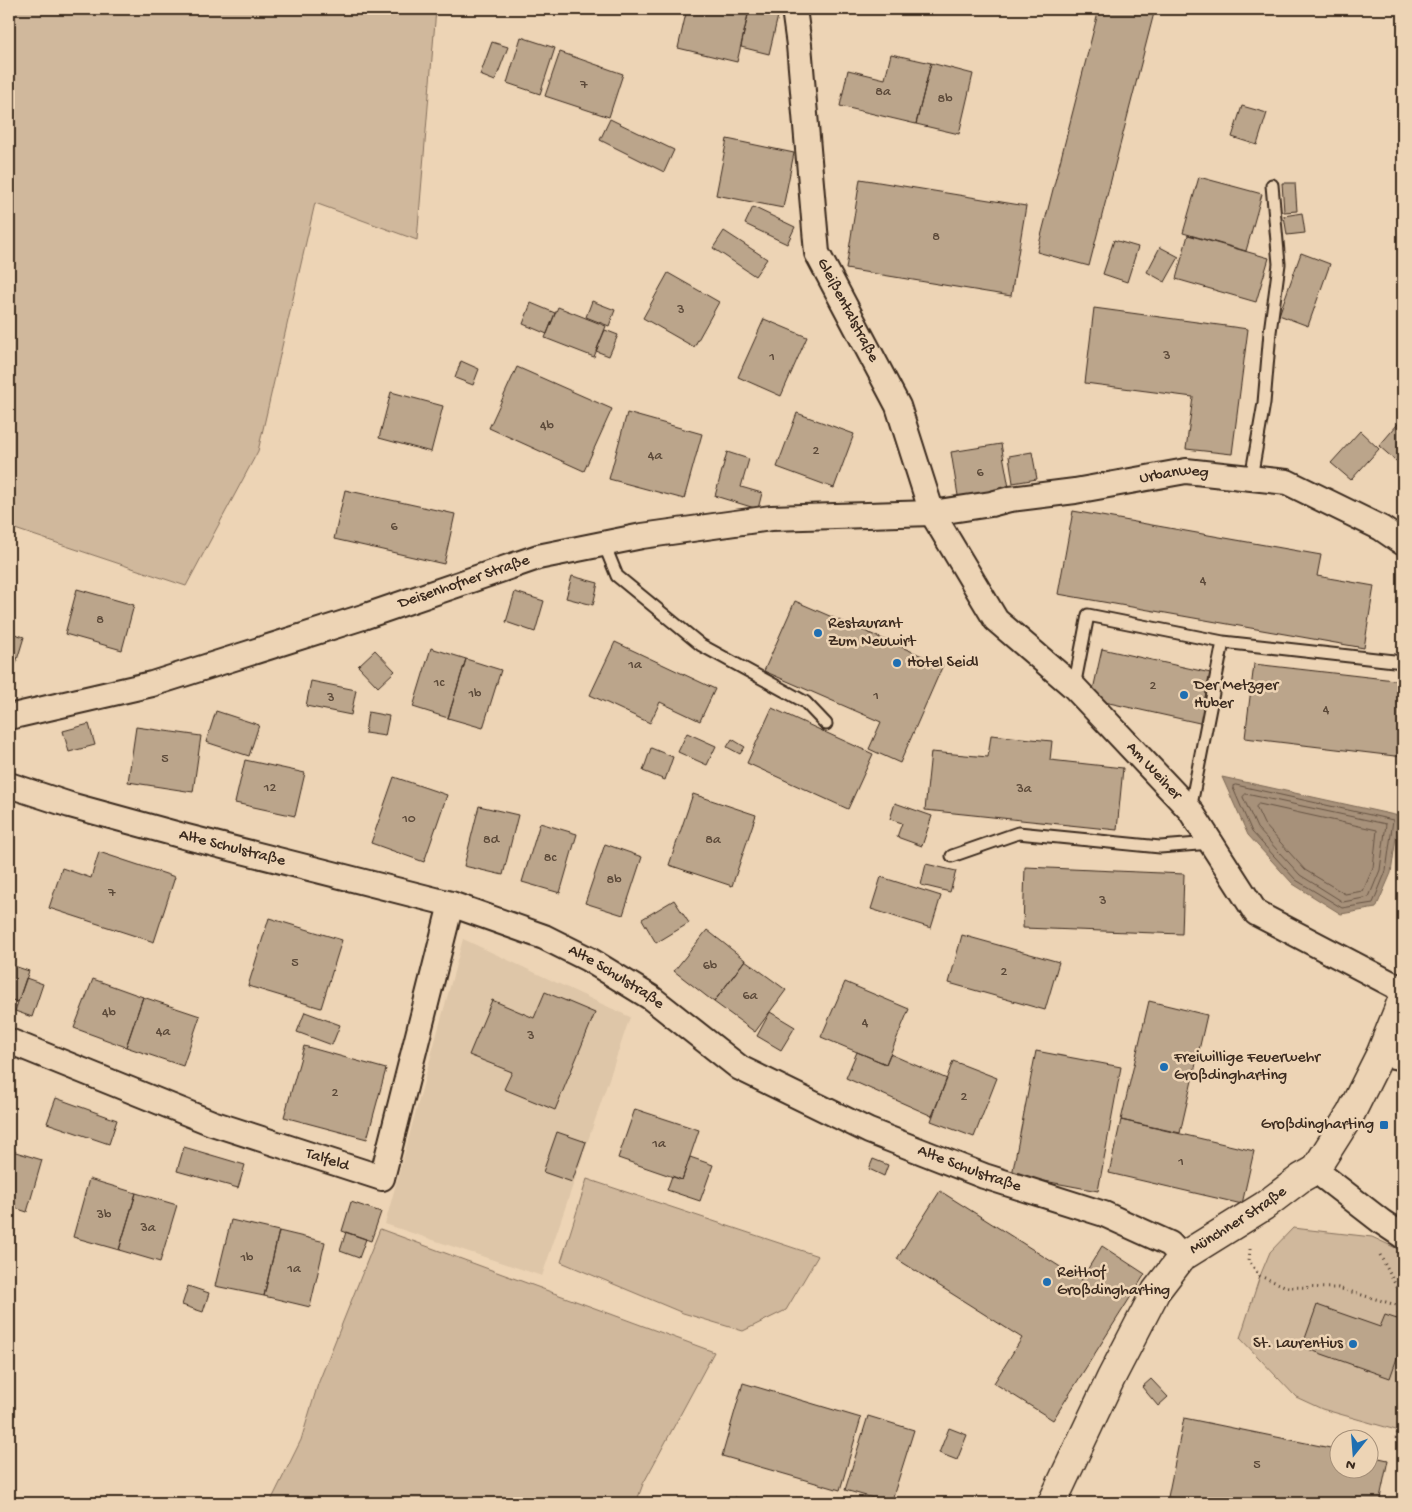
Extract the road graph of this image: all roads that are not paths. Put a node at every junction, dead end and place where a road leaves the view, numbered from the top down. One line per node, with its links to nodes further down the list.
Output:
1 (794, 9): 4 (street, Gleißentalstraße)
2 (1272, 185): 3 (lane)
3 (1251, 478): 4 (street, Urbanweg); 5 (street, Urbanweg)
4 (932, 513): 6 (street, Deisenhofner Straße); 9 (street, Am Weiher)
5 (1403, 543)
6 (604, 544): 10 (street, Deisenhofner Straße); 11 (lane)
7 (1223, 642): 8 (lane); 9 (lane); 13 (lane)
8 (1403, 662)
9 (1074, 687): 13 (street, Am Weiher)
10 (9, 717)
11 (826, 724)
12 (9, 785): 16 (street, Alte Schulstraße)
13 (1190, 810): 14 (street, Am Weiher)
14 (1211, 843): 15 (lane); 17 (street, Am Weiher)
15 (952, 856)
16 (451, 904): 19 (street, Talfeld); 23 (street, Alte Schulstraße)
17 (1403, 990)
18 (1403, 998): 20 (street, Münchner Straße)
19 (9, 1041)
20 (1392, 1055): 21 (street, Münchner Straße)
21 (1314, 1170): 22 (street); 23 (street, Münchner Straße)
22 (1403, 1236)
23 (1182, 1258): 24 (street, Münchner Straße)
24 (1052, 1503)

